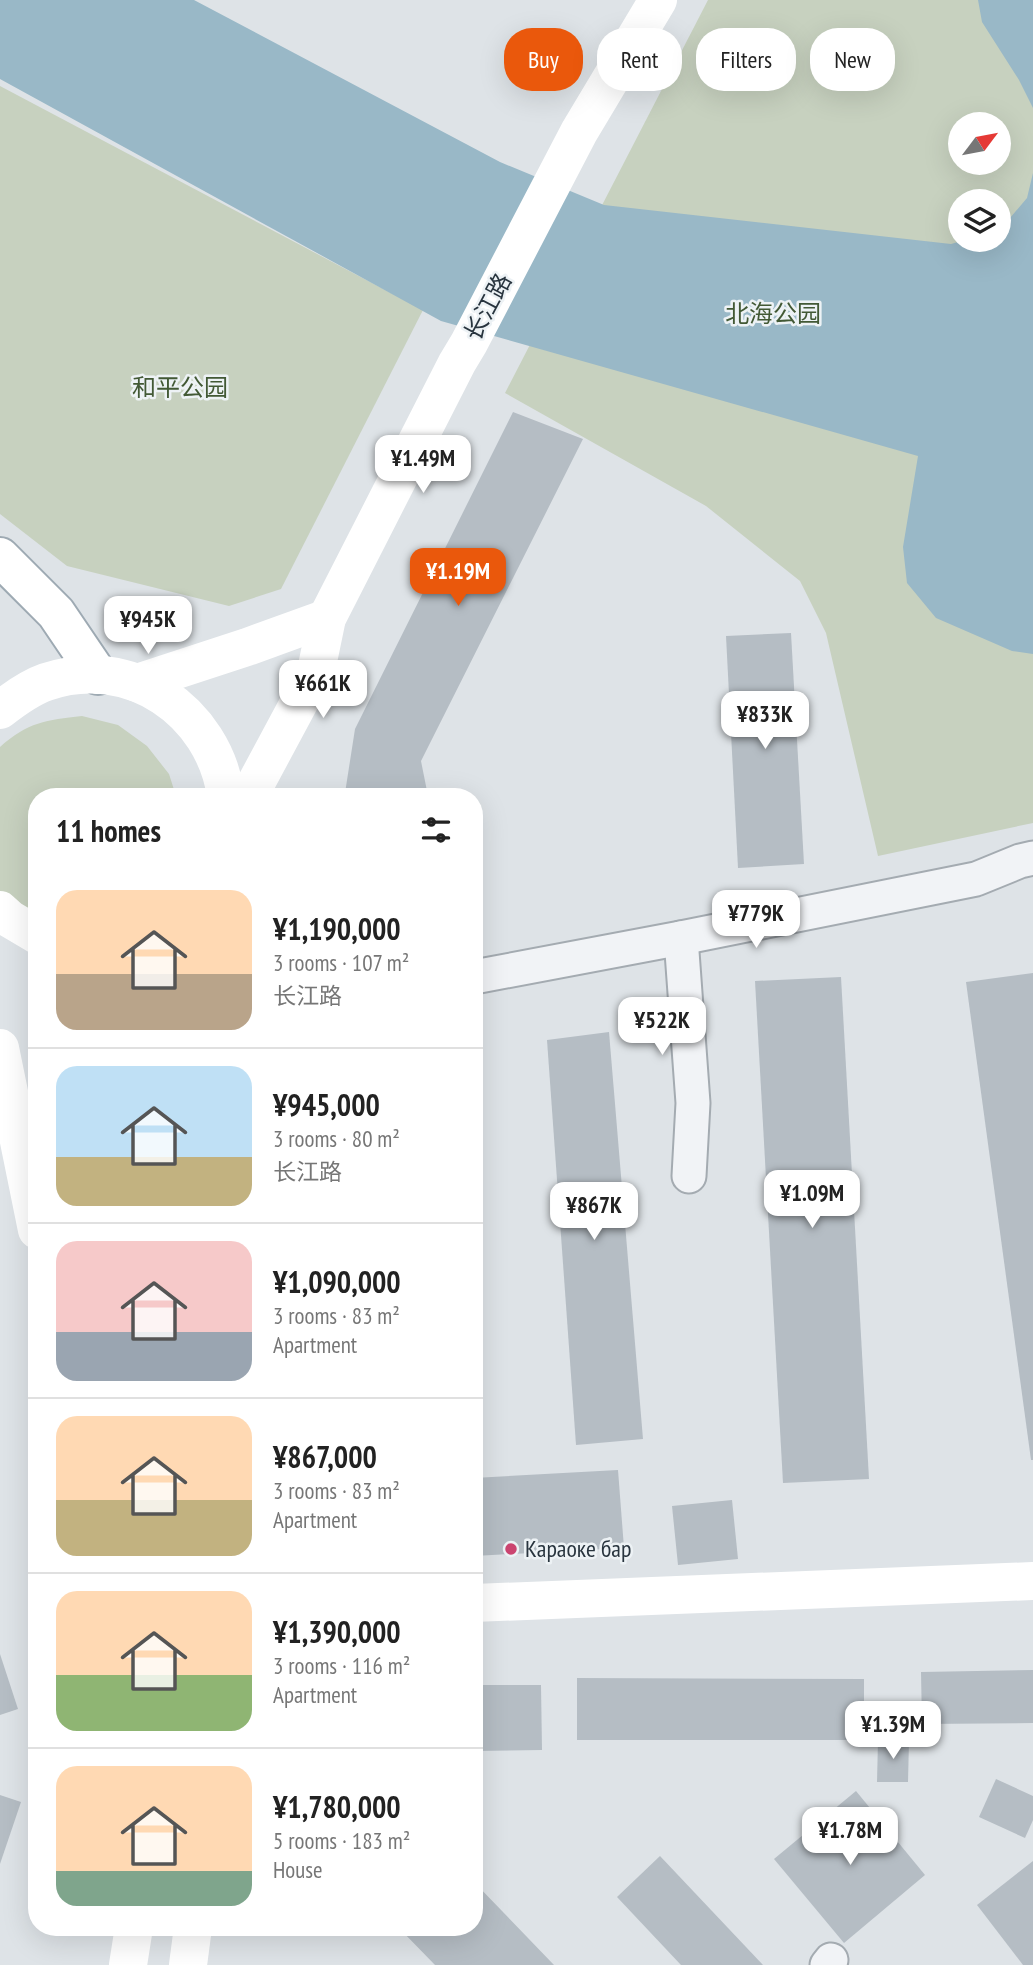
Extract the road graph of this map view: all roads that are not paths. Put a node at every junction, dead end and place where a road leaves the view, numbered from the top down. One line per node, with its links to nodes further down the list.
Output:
1 (658, 0): 3 (main road, 长江路)
2 (0, 557): 4 (main road)
3 (327, 618): 5 (main road); 8 (main road, 长江路)
4 (98, 675): 5 (main road); 6 (main road)
5 (137, 683): 7 (main road)
6 (0, 710)
7 (224, 788)
8 (253, 788)
9 (1033, 858): 10 (street)
10 (681, 938): 11 (street); 13 (street)
11 (483, 974)
12 (0, 1048): 14 (main road)
13 (688, 1176)
14 (28, 1186)
15 (1033, 1581): 16 (main road)
16 (483, 1603)
17 (133, 1936): 19 (main road)
18 (192, 1936): 20 (main road)
19 (128, 1965)
20 (188, 1965)

